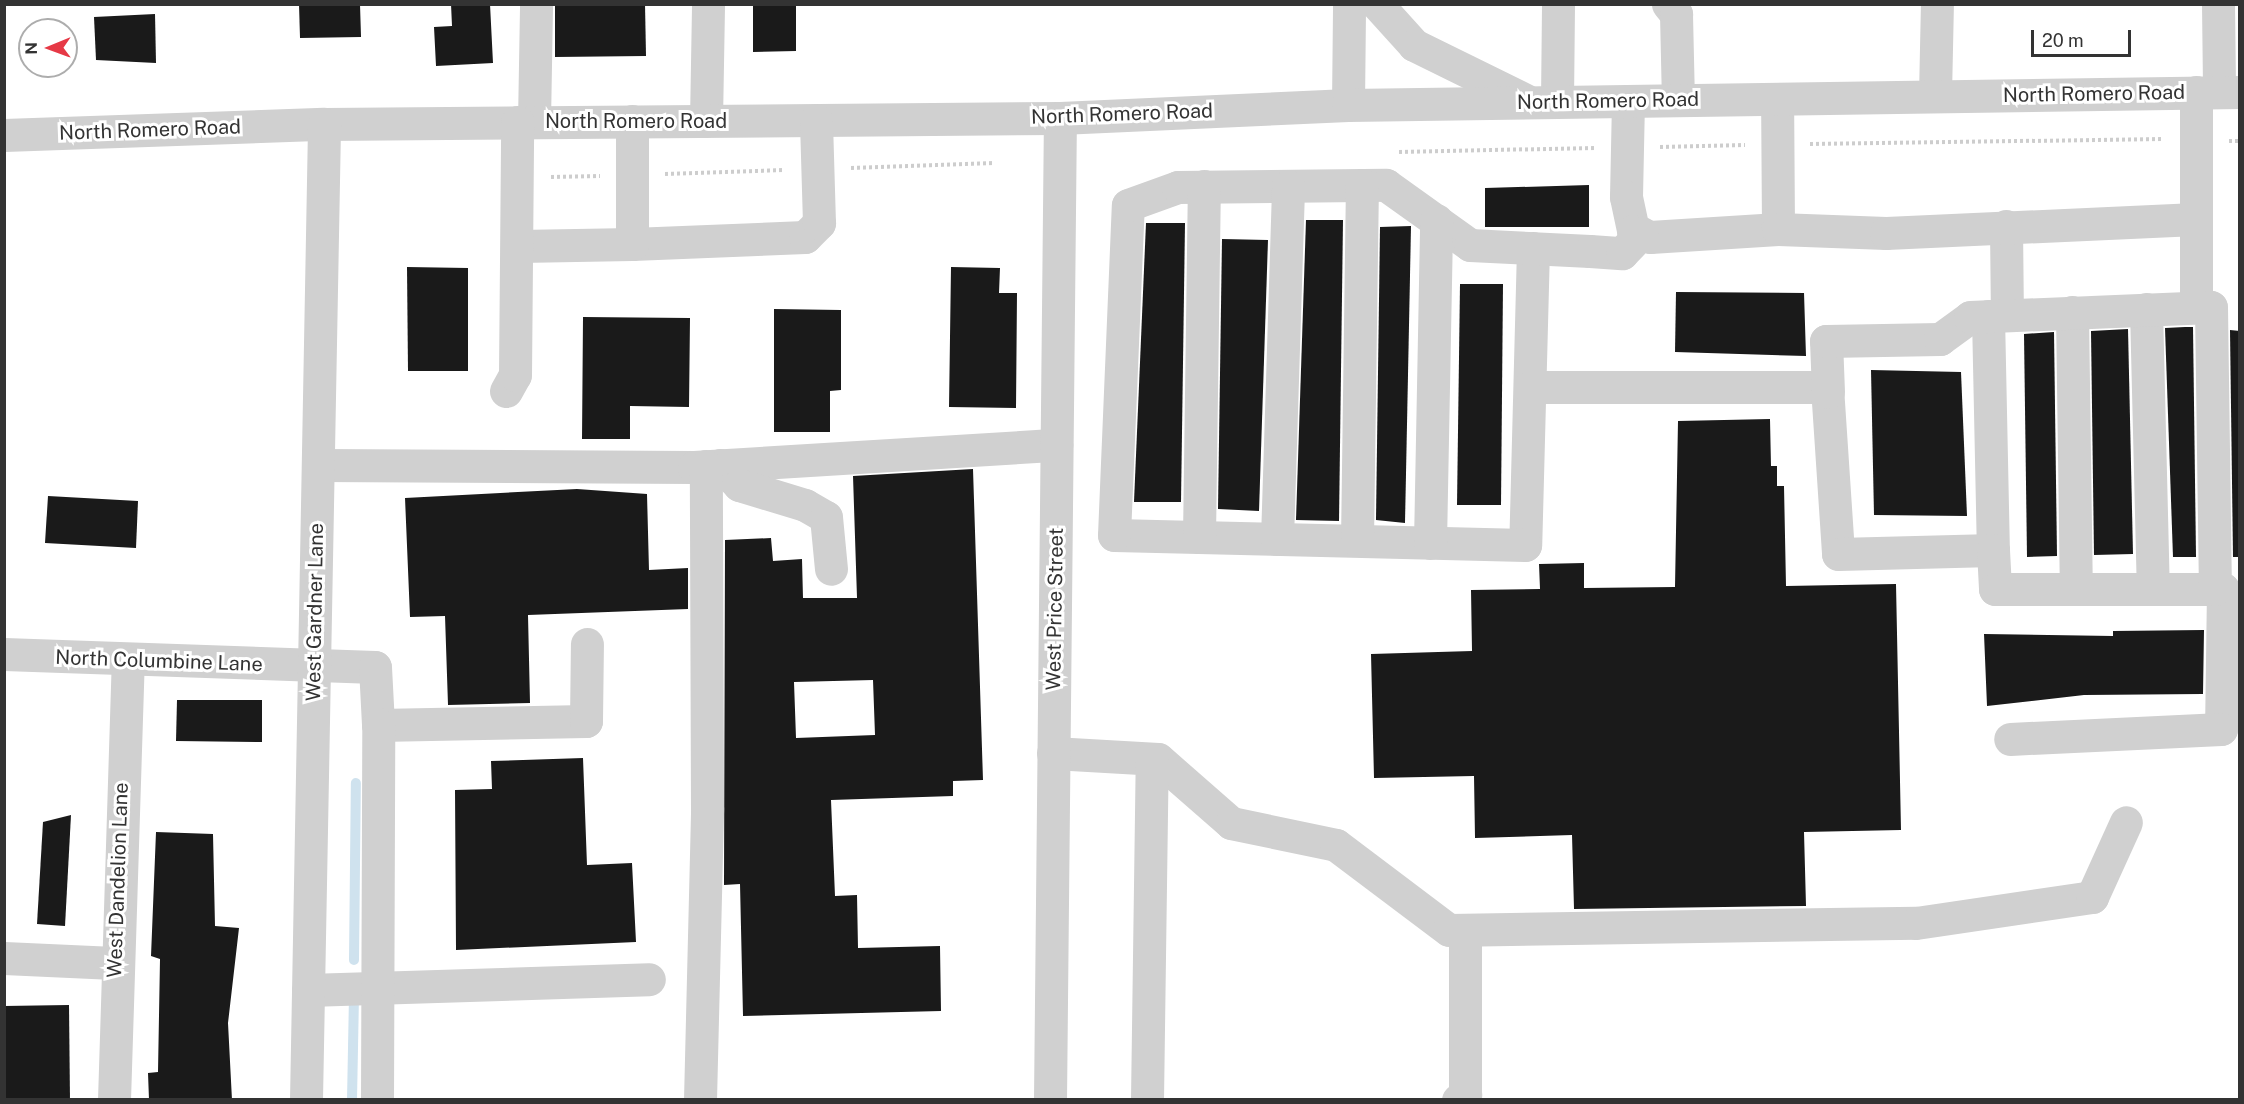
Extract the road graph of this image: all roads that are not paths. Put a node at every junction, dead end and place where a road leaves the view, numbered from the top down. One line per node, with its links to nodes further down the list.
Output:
1 (536, 4): 20 (street)
2 (708, 4): 19 (street)
3 (1349, 4): 15 (street)
4 (1377, 4): 14 (street)
5 (1558, 4): 14 (street)
6 (1668, 4): 12 (street)
7 (1937, 4): 10 (street)
8 (2218, 4): 9 (street)
9 (2218, 92): 10 (street, North Romero Road); 26 (street)
10 (1935, 96): 11 (street, North Romero Road)
11 (1776, 99): 12 (street, North Romero Road); 29 (street)
12 (1678, 100): 13 (street, North Romero Road)
13 (1628, 101): 14 (street, North Romero Road); 30 (street)
14 (1544, 102): 15 (street, North Romero Road)
15 (1348, 105): 16 (street, North Romero Road)
16 (1060, 118): 17 (street, North Romero Road); 41 (street, West Price Street)
17 (816, 120): 19 (street, North Romero Road); 31 (street)
18 (633, 121): 19 (street, North Romero Road); 20 (street, North Romero Road); 31 (street)
19 (706, 121)
20 (525, 122): 21 (street, North Romero Road); 32 (street)
21 (324, 124): 22 (street, North Romero Road); 42 (street, West Gardner Lane)
22 (4, 135)
23 (1362, 185): 25 (street); 27 (street); 46 (street)
24 (1204, 186): 25 (street); 44 (street); 44 (street)
25 (1288, 186): 45 (street)
26 (2196, 219): 28 (street); 35 (street)
27 (1436, 220): 33 (street); 47 (street)
28 (2006, 226): 29 (street); 37 (street)
29 (1778, 229): 30 (street)
30 (1641, 233): 33 (street)
31 (632, 244): 32 (street)
32 (519, 246): 39 (street)
33 (1533, 248): 38 (street)
34 (2146, 309): 35 (street); 36 (street); 51 (street)
35 (2204, 309): 52 (street)
36 (2072, 312): 37 (street); 50 (street)
37 (1997, 315): 40 (street); 48 (street)
38 (1530, 387): 40 (street); 47 (street)
39 (506, 391)
40 (1828, 392): 48 (street)
41 (1056, 445): 43 (street); 59 (street, West Price Street)
42 (318, 465): 43 (street); 56 (street, West Gardner Lane)
43 (713, 465): 49 (street); 71 (street)
44 (1199, 537): 45 (street)
45 (1277, 538): 46 (street)
46 (1357, 540): 47 (street)
47 (1430, 543)
48 (1993, 550): 50 (street)
49 (831, 569)
50 (2076, 589): 51 (street)
51 (2153, 589): 52 (street)
52 (2215, 589): 58 (street)
53 (587, 644): 57 (street)
54 (4, 654): 55 (street, North Columbine Lane)
55 (128, 661): 56 (street, North Columbine Lane); 64 (street, West Dandelion Lane)
56 (314, 667): 57 (street, North Columbine Lane); 67 (street, West Gardner Lane)
57 (378, 725): 66 (street)
58 (2010, 740)
59 (1053, 753): 60 (street); 72 (street, West Price Street)
60 (1152, 759): 62 (street); 73 (street)
61 (2126, 822): 62 (street)
62 (1465, 930): 74 (street)
63 (4, 958): 64 (street)
64 (114, 963): 68 (street, West Dandelion Lane)
65 (649, 979): 66 (street)
66 (380, 987): 67 (street); 70 (street)
67 (308, 990): 69 (street, West Gardner Lane)
68 (114, 1100)
69 (306, 1100)
70 (377, 1100)
71 (700, 1100)
72 (1050, 1100)
73 (1147, 1100)
74 (1458, 1100)

